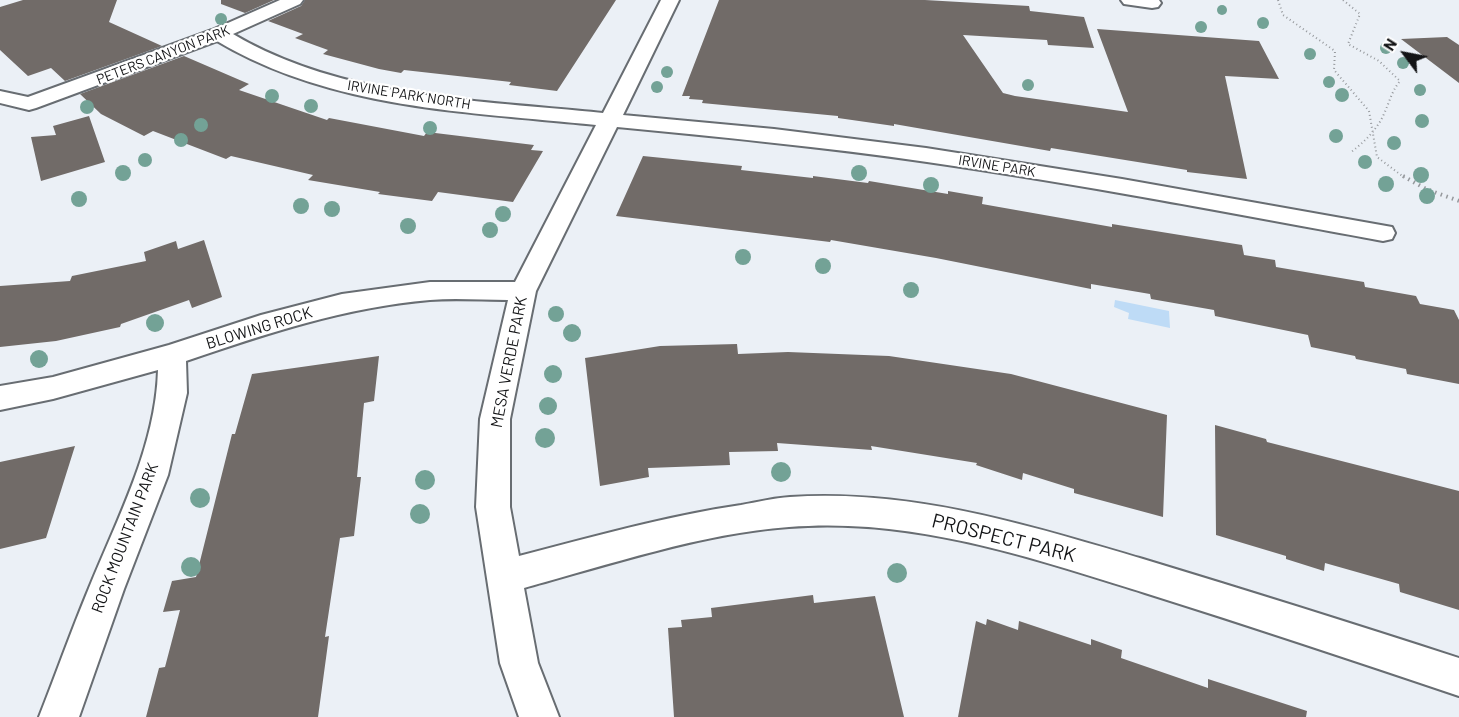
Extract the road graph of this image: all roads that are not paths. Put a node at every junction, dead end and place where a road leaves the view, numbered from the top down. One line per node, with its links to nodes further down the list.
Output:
1 (294, 0): 5 (street, PETERS CANYON PARK)
2 (670, 0): 7 (street, MESA VERDE PARK)
3 (1130, 0): 4 (street)
4 (1152, 3)
5 (219, 34): 6 (street, PETERS CANYON PARK); 7 (street, IRVINE PARK NORTH)
6 (0, 97)
7 (609, 121): 8 (street, IRVINE PARK); 9 (street, MESA VERDE PARK)
8 (1383, 233)
9 (523, 291): 10 (street, BLOWING ROCK); 12 (street, MESA VERDE PARK)
10 (172, 356): 11 (street, BLOWING ROCK); 14 (street, ROCK MOUNTAIN PARK)
11 (0, 398)
12 (504, 577): 13 (street, PROSPECT PARK); 15 (street, MESA VERDE PARK)
13 (1459, 677)
14 (59, 717)
15 (539, 717)

